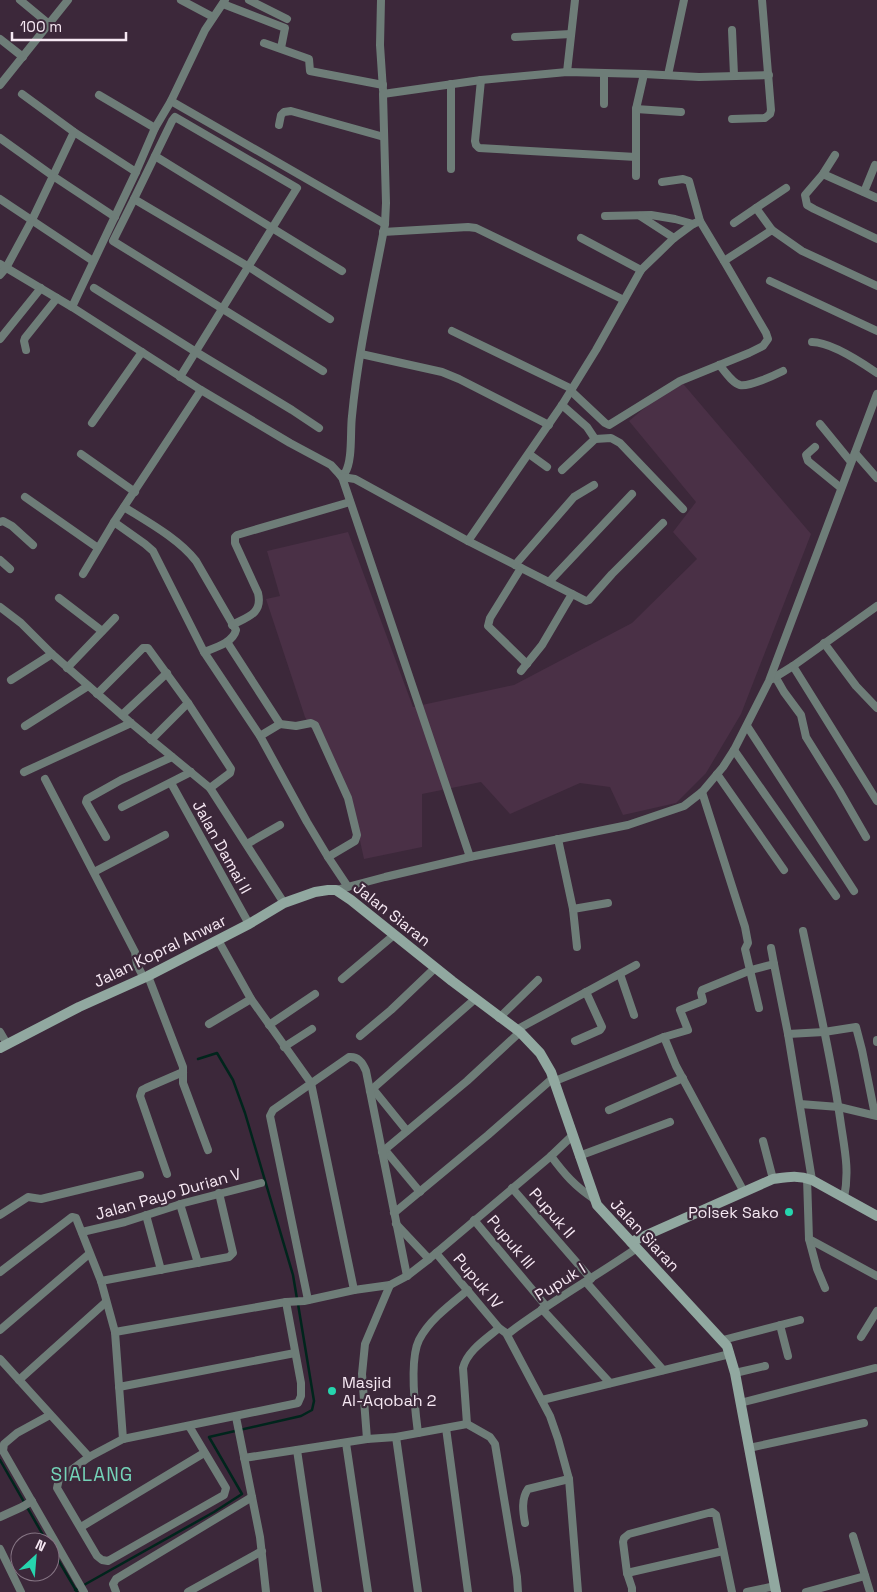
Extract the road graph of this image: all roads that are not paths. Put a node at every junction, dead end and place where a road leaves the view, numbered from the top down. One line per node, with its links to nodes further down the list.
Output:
1 (20, 0): 12 (street)
2 (68, 0): 12 (street)
3 (181, 0): 10 (street)
4 (249, 0): 11 (street)
5 (381, 0): 29 (street)
6 (575, 0): 14 (street)
7 (684, 0): 23 (street)
8 (762, 0): 24 (street)
9 (224, 2): 10 (street); 18 (street)
10 (213, 17): 32 (street)
11 (287, 19)
12 (49, 24): 19 (street)
13 (732, 30): 25 (street)
14 (571, 34): 15 (street); 20 (street)
15 (515, 37)
16 (0, 39): 19 (street)
17 (264, 43): 18 (street)
18 (281, 48): 29 (street)
19 (23, 57): 28 (street)
20 (567, 72): 21 (street); 26 (street)
21 (604, 74): 22 (street); 33 (street)
22 (644, 74): 23 (street); 34 (street)
23 (668, 75): 25 (street)
24 (769, 75): 25 (street); 36 (street)
25 (734, 76)
26 (481, 80): 27 (street); 44 (street)
27 (451, 84): 29 (street); 46 (street)
28 (0, 85)
29 (383, 90): 40 (street)
30 (22, 94): 39 (street)
31 (99, 95): 38 (street)
32 (171, 101): 38 (street); 65 (street)
33 (604, 104)
34 (636, 109): 35 (street); 44 (street)
35 (681, 112)
36 (732, 119)
37 (279, 125): 40 (street)
38 (155, 128): 47 (street)
39 (74, 132): 47 (street); 49 (street)
40 (384, 137): 65 (street)
41 (0, 138): 49 (street)
42 (835, 155): 48 (street)
43 (155, 156): 56 (street); 64 (street); 64 (street)
44 (636, 157): 50 (street)
45 (875, 165): 53 (street)
46 (451, 169)
47 (136, 172): 60 (street)
48 (823, 174): 53 (street); 69 (street)
49 (53, 176): 60 (street); 61 (street)
50 (636, 176)
51 (662, 182): 62 (street)
52 (786, 188): 57 (street)
53 (864, 192): 54 (street)
54 (877, 198)
55 (0, 199): 61 (street)
56 (134, 199): 73 (street); 84 (street)
57 (756, 208): 63 (street); 66 (street)
58 (605, 216): 59 (street)
59 (640, 216): 62 (street); 68 (street)
60 (115, 217): 70 (street)
61 (32, 220): 70 (street); 72 (street)
62 (696, 222): 68 (street); 71 (street)
63 (734, 223)
64 (273, 228): 73 (street); 75 (street)
65 (384, 228): 82 (street); 93 (street)
66 (772, 230): 71 (street); 78 (street)
67 (581, 238): 74 (street)
68 (674, 238): 74 (street)
69 (877, 239)
70 (93, 261): 83 (street)
71 (724, 261): 94 (street)
72 (3, 266): 76 (street); 79 (street)
73 (249, 267): 84 (street); 85 (street)
74 (640, 270): 82 (street)
75 (342, 271)
76 (0, 275)
77 (770, 281): 87 (street)
78 (877, 286)
79 (41, 288): 81 (street); 88 (street)
80 (94, 288): 92 (street)
81 (57, 298): 83 (street); 90 (street)
82 (624, 300): 100 (street)
83 (72, 307): 91 (street)
84 (223, 308): 92 (street); 95 (street)
85 (330, 319)
86 (452, 330): 100 (street)
87 (877, 330)
88 (0, 339)
89 (812, 342): 97 (street)
90 (26, 350)
91 (142, 352): 98 (street); 103 (street)
92 (196, 352): 98 (street); 106 (street)
93 (361, 354): 105 (street); 115 (street)
94 (719, 365): 96 (street); 100 (street)
95 (323, 371)
96 (783, 371)
97 (877, 373)
98 (180, 377): 99 (street)
99 (201, 390): 115 (street); 119 (street)
100 (572, 390): 102 (street)
101 (877, 394): 109 (street)
102 (562, 405): 105 (street); 107 (street)
103 (92, 423)
104 (820, 424): 112 (street)
105 (550, 425): 111 (street)
106 (319, 428)
107 (595, 439): 114 (street); 124 (street)
108 (815, 447): 118 (street)
109 (855, 453): 112 (street); 116 (street)
110 (81, 454): 119 (street)
111 (529, 454): 113 (street); 128 (street)
112 (851, 462): 118 (street)
113 (547, 467)
114 (562, 470)
115 (341, 476): 122 (street); 128 (street)
116 (877, 478)
117 (594, 485): 132 (street)
118 (841, 488): 152 (street)
119 (135, 492): 123 (street)
120 (632, 494): 135 (street)
121 (25, 497): 130 (street)
122 (350, 502): 141 (street); 183 (street)
123 (124, 507): 126 (street); 141 (street)
124 (683, 510)
125 (0, 522): 129 (street)
126 (114, 522): 130 (street); 145 (street)
127 (663, 523): 136 (street)
128 (468, 541): 132 (street)
129 (33, 545)
130 (98, 548): 134 (street)
131 (0, 560): 133 (street)
132 (518, 567): 135 (street); 147 (street)
133 (10, 569)
134 (83, 574)
135 (549, 582): 136 (street)
136 (572, 594): 147 (street)
137 (59, 598): 142 (street)
138 (877, 606): 144 (street)
139 (0, 607): 146 (street)
140 (115, 618): 142 (street)
141 (232, 625): 143 (street)
142 (102, 631): 149 (street)
143 (227, 642): 145 (street); 160 (street)
144 (824, 644): 148 (street); 157 (street)
145 (204, 652): 163 (street)
146 (52, 654): 149 (street); 153 (street)
147 (527, 664): 150 (street)
148 (793, 666): 152 (street); 174 (street)
149 (67, 668): 154 (street)
150 (521, 671)
151 (167, 673): 155 (street); 156 (street); 158 (street)
152 (773, 679): 162 (street); 179 (street)
153 (11, 680)
154 (88, 686): 155 (street); 161 (street)
155 (97, 694): 158 (street)
156 (188, 703): 164 (street); 172 (street)
157 (877, 708)
158 (122, 715): 159 (street)
159 (130, 723): 164 (street); 167 (street)
160 (280, 724): 163 (street); 182 (street)
161 (25, 726)
162 (747, 726): 165 (street); 188 (street)
163 (260, 736): 182 (street)
164 (150, 740): 166 (street)
165 (734, 750): 169 (street); 189 (street)
166 (172, 757): 168 (street); 178 (street)
167 (24, 772)
168 (191, 772): 171 (street); 172 (street)
169 (717, 774): 173 (street); 184 (street)
170 (45, 779): 185 (street)
171 (171, 783): 175 (street); 193 (street, Jalan Damai II)
172 (210, 788): 181 (street)
173 (702, 792): 180 (street); 202 (street)
174 (877, 801)
175 (122, 807)
176 (280, 825): 181 (street)
177 (165, 835): 185 (street)
178 (106, 837)
179 (866, 837)
180 (558, 839): 183 (street); 192 (street)
181 (248, 844): 190 (street)
182 (328, 857): 186 (street)
183 (470, 857): 186 (street)
184 (784, 870)
185 (94, 872): 204 (street)
186 (348, 887): 187 (street)
187 (336, 890): 190 (street, Jalan Kopral Anwar); 195 (street, Jalan Siaran)
188 (854, 891)
189 (836, 896)
190 (284, 903): 193 (street, Jalan Kopral Anwar)
191 (608, 903): 192 (street)
192 (573, 909): 197 (street)
193 (249, 924): 196 (street, Jalan Kopral Anwar)
194 (803, 931): 219 (street)
195 (394, 934): 201 (street, Jalan Siaran); 205 (street)
196 (218, 940): 204 (street, Jalan Kopral Anwar); 209 (street)
197 (578, 947)
198 (771, 948): 199 (street)
199 (774, 964): 202 (street); 220 (street)
200 (636, 965): 203 (street)
201 (435, 968): 210 (street, Jalan Siaran); 221 (street)
202 (751, 970): 211 (street); 222 (street)
203 (620, 974): 207 (street); 212 (street)
204 (146, 977): 224 (street, Jalan Kopral Anwar); 226 (street)
205 (342, 978)
206 (538, 980): 213 (street)
207 (586, 992): 217 (street); 223 (street)
208 (315, 994): 215 (street)
209 (251, 999): 214 (street); 215 (street)
210 (475, 999): 213 (street, Jalan Siaran); 230 (street)
211 (759, 1008)
212 (634, 1015)
213 (499, 1018): 217 (street, Jalan Siaran)
214 (209, 1024)
215 (269, 1025): 225 (street)
216 (312, 1029): 225 (street)
217 (518, 1031): 228 (street, Jalan Siaran); 236 (street)
218 (0, 1032): 224 (street)
219 (824, 1032): 220 (street); 232 (street); 234 (street)
220 (788, 1034): 231 (street)
221 (360, 1036)
222 (664, 1037): 227 (street); 228 (street)
223 (575, 1041)
224 (4, 1046)
225 (284, 1047): 229 (street)
226 (183, 1072): 239 (street); 243 (street)
227 (683, 1078): 233 (street); 250 (street)
228 (554, 1080): 237 (street, Jalan Siaran); 249 (street)
229 (311, 1083): 230 (street); 276 (street); 278 (street)
230 (372, 1090): 236 (street); 240 (street)
231 (800, 1104): 232 (street); 246 (street)
232 (839, 1107): 234 (street); 252 (street)
233 (610, 1110)
234 (876, 1116)
235 (670, 1122): 242 (street)
236 (407, 1131): 240 (street)
237 (572, 1134): 241 (street); 242 (street, Jalan Siaran)
238 (763, 1141): 245 (street)
239 (208, 1150)
240 (384, 1151): 249 (street); 255 (street)
241 (551, 1156): 248 (street); 253 (street)
242 (579, 1156): 253 (street, Jalan Siaran)
243 (167, 1174)
244 (140, 1175): 256 (street)
245 (774, 1179): 246 (street); 250 (street)
246 (809, 1179): 252 (street); 262 (street)
247 (261, 1183): 251 (street, Jalan Payo Durian V)
248 (512, 1188): 259 (street); 273 (street, Pupuk II)
249 (420, 1192): 255 (street)
250 (744, 1192): 263 (street)
251 (220, 1194): 254 (street, Jalan Payo Durian V); 267 (street)
252 (844, 1198): 258 (street)
253 (594, 1199): 263 (street, Jalan Siaran)
254 (180, 1204): 257 (street, Jalan Payo Durian V); 267 (street)
255 (394, 1213): 260 (street)
256 (0, 1215)
257 (146, 1215): 261 (street, Jalan Payo Durian V); 268 (street)
258 (877, 1216)
259 (474, 1220): 264 (street); 281 (street, Pupuk III)
260 (396, 1224): 266 (street); 270 (street)
261 (82, 1232): 265 (street); 269 (street)
262 (809, 1239): 271 (street); 275 (street)
263 (634, 1245): 273 (street, Pupuk I); 290 (street, Jalan Siaran)
264 (436, 1252): 266 (street); 277 (street, Pupuk IV)
265 (89, 1254): 272 (street); 286 (street)
266 (429, 1259): 270 (street)
267 (198, 1263): 268 (street)
268 (161, 1270): 272 (street)
269 (0, 1272)
270 (407, 1276): 274 (street)
271 (877, 1276)
272 (101, 1281): 279 (street)
273 (588, 1281): 281 (street, Pupuk I); 297 (street, Pupuk II)
274 (390, 1285): 276 (street); 313 (street)
275 (825, 1288)
276 (354, 1290): 278 (street)
277 (468, 1290): 285 (street, Pupuk IV); 310 (street)
278 (306, 1300): 280 (street)
279 (106, 1302): 287 (street); 299 (street)
280 (289, 1302): 287 (street); 291 (street)
281 (544, 1307): 288 (street, Pupuk I); 300 (street, Pupuk III)
282 (877, 1311): 289 (street)
283 (800, 1320): 284 (street)
284 (780, 1325): 290 (street); 293 (street)
285 (499, 1328): 288 (street); 307 (street)
286 (0, 1330)
287 (115, 1332): 301 (street)
288 (506, 1333): 302 (street)
289 (861, 1337)
290 (723, 1340): 292 (street, Jalan Siaran)
291 (295, 1353): 301 (street); 305 (street)
292 (730, 1354): 297 (street); 298 (street, Jalan Siaran)
293 (788, 1356)
294 (0, 1359): 299 (street)
295 (765, 1366): 298 (street)
296 (875, 1368): 303 (street)
297 (663, 1370): 300 (street)
298 (735, 1373): 303 (street, Jalan Siaran)
299 (19, 1380): 304 (street)
300 (610, 1383): 302 (street)
301 (119, 1387): 312 (street)
302 (542, 1400): 320 (street)
303 (740, 1403): 315 (street, Jalan Siaran)
304 (50, 1415): 318 (street); 322 (street)
305 (236, 1420): 308 (street); 319 (street)
306 (864, 1423): 315 (street)
307 (467, 1424): 309 (street); 344 (street)
308 (189, 1426): 312 (street); 317 (street)
309 (446, 1428): 310 (street); 343 (street)
310 (418, 1433): 311 (street)
311 (396, 1437): 313 (street); 342 (street)
312 (123, 1439): 318 (street)
313 (367, 1439): 314 (street)
314 (346, 1443): 316 (street); 341 (street)
315 (749, 1448): 334 (street, Jalan Siaran)
316 (297, 1450): 319 (street); 340 (street)
317 (204, 1453): 325 (street); 325 (street)
318 (89, 1457): 325 (street)
319 (244, 1458): 321 (street)
320 (569, 1479): 324 (street); 345 (street)
321 (252, 1497): 328 (street); 337 (street)
322 (28, 1504): 323 (street); 336 (street)
323 (0, 1517)
324 (525, 1523)
325 (81, 1527)
326 (853, 1536): 333 (street)
327 (0, 1549): 330 (street)
328 (262, 1551): 338 (street); 339 (street)
329 (723, 1551): 332 (street); 332 (street); 347 (street)
330 (6, 1561): 331 (street); 335 (street)
331 (0, 1568)
332 (627, 1573): 346 (street)
333 (865, 1576): 349 (street); 350 (street)
334 (775, 1589): 348 (street)
335 (21, 1592)
336 (83, 1592)
337 (116, 1592)
338 (188, 1592)
339 (266, 1592)
340 (318, 1592)
341 (368, 1592)
342 (418, 1592)
343 (468, 1592)
344 (518, 1592)
345 (578, 1592)
346 (632, 1592)
347 (732, 1592)
348 (748, 1592)
349 (806, 1592)
350 (870, 1592)

